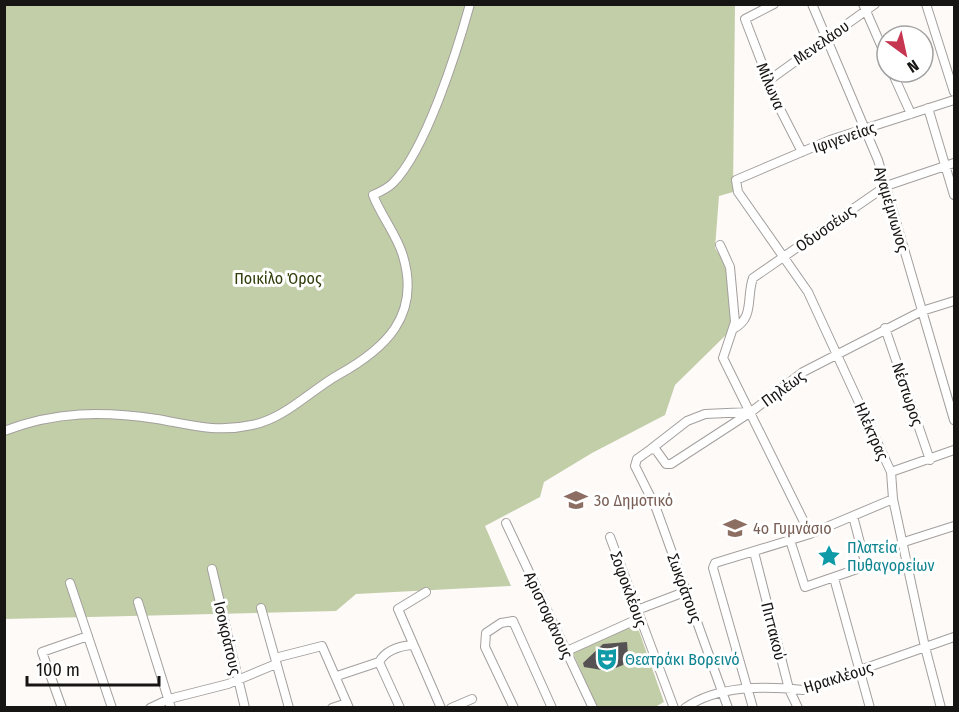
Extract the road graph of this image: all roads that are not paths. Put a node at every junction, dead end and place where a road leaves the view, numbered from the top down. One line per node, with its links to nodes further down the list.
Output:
1 (470, 4): 30 (street)
2 (774, 4): 9 (street, Μίλωνα)
3 (812, 4): 8 (street, Αγαμέμνωνος)
4 (875, 4): 6 (street, Μενελάου)
5 (926, 4): 11 (street)
6 (865, 8): 7 (street); 8 (street, Μενελάου)
7 (875, 31)
8 (827, 36): 9 (street, Μενελάου); 15 (street, Αγαμέμνωνος)
9 (768, 81): 16 (street, Μίλωνα)
10 (897, 84): 14 (street)
11 (954, 92)
12 (954, 100): 13 (street, Ιφιγενείας)
13 (928, 108): 14 (street, Ιφιγενείας); 17 (street)
14 (911, 114): 15 (street, Ιφιγενείας)
15 (865, 128): 16 (street, Ιφιγενείας); 19 (street, Αγαμέμνωνος)
16 (802, 152): 18 (street, Ιφιγενείας)
17 (950, 164): 19 (street, Οδυσσέως); 20 (street)
18 (736, 180): 22 (street, Ηλέκτρας)
19 (886, 186): 22 (street, Οδυσσέως); 24 (street, Αγαμέμνωνος)
20 (954, 195)
21 (720, 245): 26 (street)
22 (785, 257): 26 (street, Οδυσσέως); 27 (street, Ηλέκτρας)
23 (954, 301): 24 (street, Πηλέως)
24 (922, 311): 25 (street, Πηλέως); 29 (street, Αγαμέμνωνος)
25 (885, 328): 27 (street, Πηλέως); 33 (street, Νέστωρος)
26 (733, 329): 28 (street)
27 (837, 354): 28 (street, Πηλέως); 34 (street, Ηλέκτρας)
28 (751, 412): 31 (street); 31 (street, Πηλέως); 39 (street)
29 (954, 420)
30 (4, 431)
31 (651, 449): 47 (street, Σωκράτους)
32 (954, 450): 33 (street)
33 (930, 459): 34 (street)
34 (891, 472): 35 (street, Ηλέκτρας)
35 (893, 500): 36 (street); 42 (street, Ηλέκτρας)
36 (853, 516): 39 (street); 45 (street)
37 (506, 523): 56 (street, Αριστοφάνους)
38 (954, 526): 42 (street)
39 (810, 534): 41 (street)
40 (610, 537): 51 (street, Σοφοκλέους)
41 (790, 540): 43 (street); 45 (street)
42 (904, 542): 55 (street, Ηλέκτρας)
43 (754, 552): 62 (street, Πιττακού); 63 (street)
44 (212, 569): 61 (street, Ισοκράτους)
45 (834, 578): 59 (street)
46 (70, 583): 52 (street)
47 (687, 591): 51 (street); 64 (street, Σωκράτους)
48 (426, 592): 54 (street)
49 (138, 602): 66 (street)
50 (261, 608): 57 (street)
51 (638, 614): 56 (street); 80 (street, Σοφοκλέους)
52 (88, 636): 68 (street); 69 (street)
53 (954, 637): 55 (street, Ηρακλέους)
54 (412, 645): 58 (street); 75 (street)
55 (925, 647): 59 (street, Ηρακλέους); 86 (street, Ηλέκτρας)
56 (567, 651): 79 (street, Αριστοφάνους)
57 (276, 661): 60 (street); 61 (street); 72 (street)
58 (379, 662): 60 (street); 74 (street)
59 (860, 672): 62 (street, Ηρακλέους); 85 (street)
60 (337, 676): 67 (street)
61 (238, 680): 66 (street); 71 (street, Ισοκράτους)
62 (789, 688): 63 (street, Ηρακλέους); 84 (street, Πιττακού)
63 (748, 690): 64 (street, Ηρακλέους); 83 (street)
64 (723, 692): 81 (street, Ηρακλέους); 82 (street, Σωκράτους)
65 (472, 699): 76 (street)
66 (170, 703): 70 (street)
67 (348, 705): 73 (street)
68 (62, 708)
69 (112, 708)
70 (150, 708)
71 (245, 708)
72 (289, 708)
73 (332, 708)
74 (400, 708)
75 (441, 708)
76 (451, 708)
77 (514, 708): 78 (street)
78 (552, 708)
79 (593, 708)
80 (674, 708)
81 (685, 708)
82 (728, 708)
83 (753, 708)
84 (798, 708)
85 (870, 708)
86 (941, 708)

